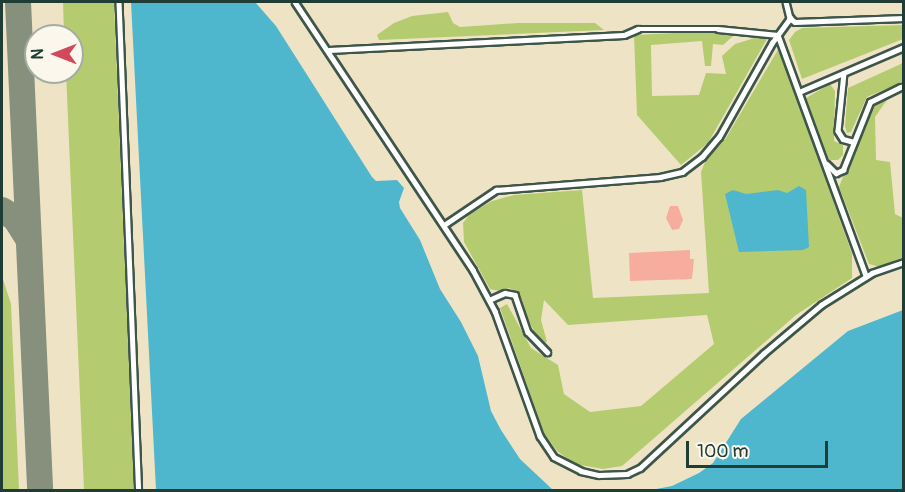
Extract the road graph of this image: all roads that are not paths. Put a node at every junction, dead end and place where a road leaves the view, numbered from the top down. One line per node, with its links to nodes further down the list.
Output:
1 (119, 2): 19 (lane)
2 (295, 2): 8 (lane)
3 (786, 2): 4 (lane)
4 (790, 18): 5 (lane); 6 (lane)
5 (903, 18)
6 (778, 35): 8 (lane); 11 (lane); 14 (lane)
7 (903, 47): 9 (lane)
8 (329, 50): 14 (lane)
9 (844, 73): 11 (lane); 12 (lane)
10 (901, 87): 12 (lane)
11 (799, 92): 13 (lane)
12 (854, 142): 13 (lane)
13 (825, 163): 16 (lane)
14 (444, 225): 17 (lane)
15 (903, 262): 16 (lane)
16 (866, 276): 17 (lane)
17 (489, 300): 18 (lane)
18 (547, 352)
19 (140, 490)

